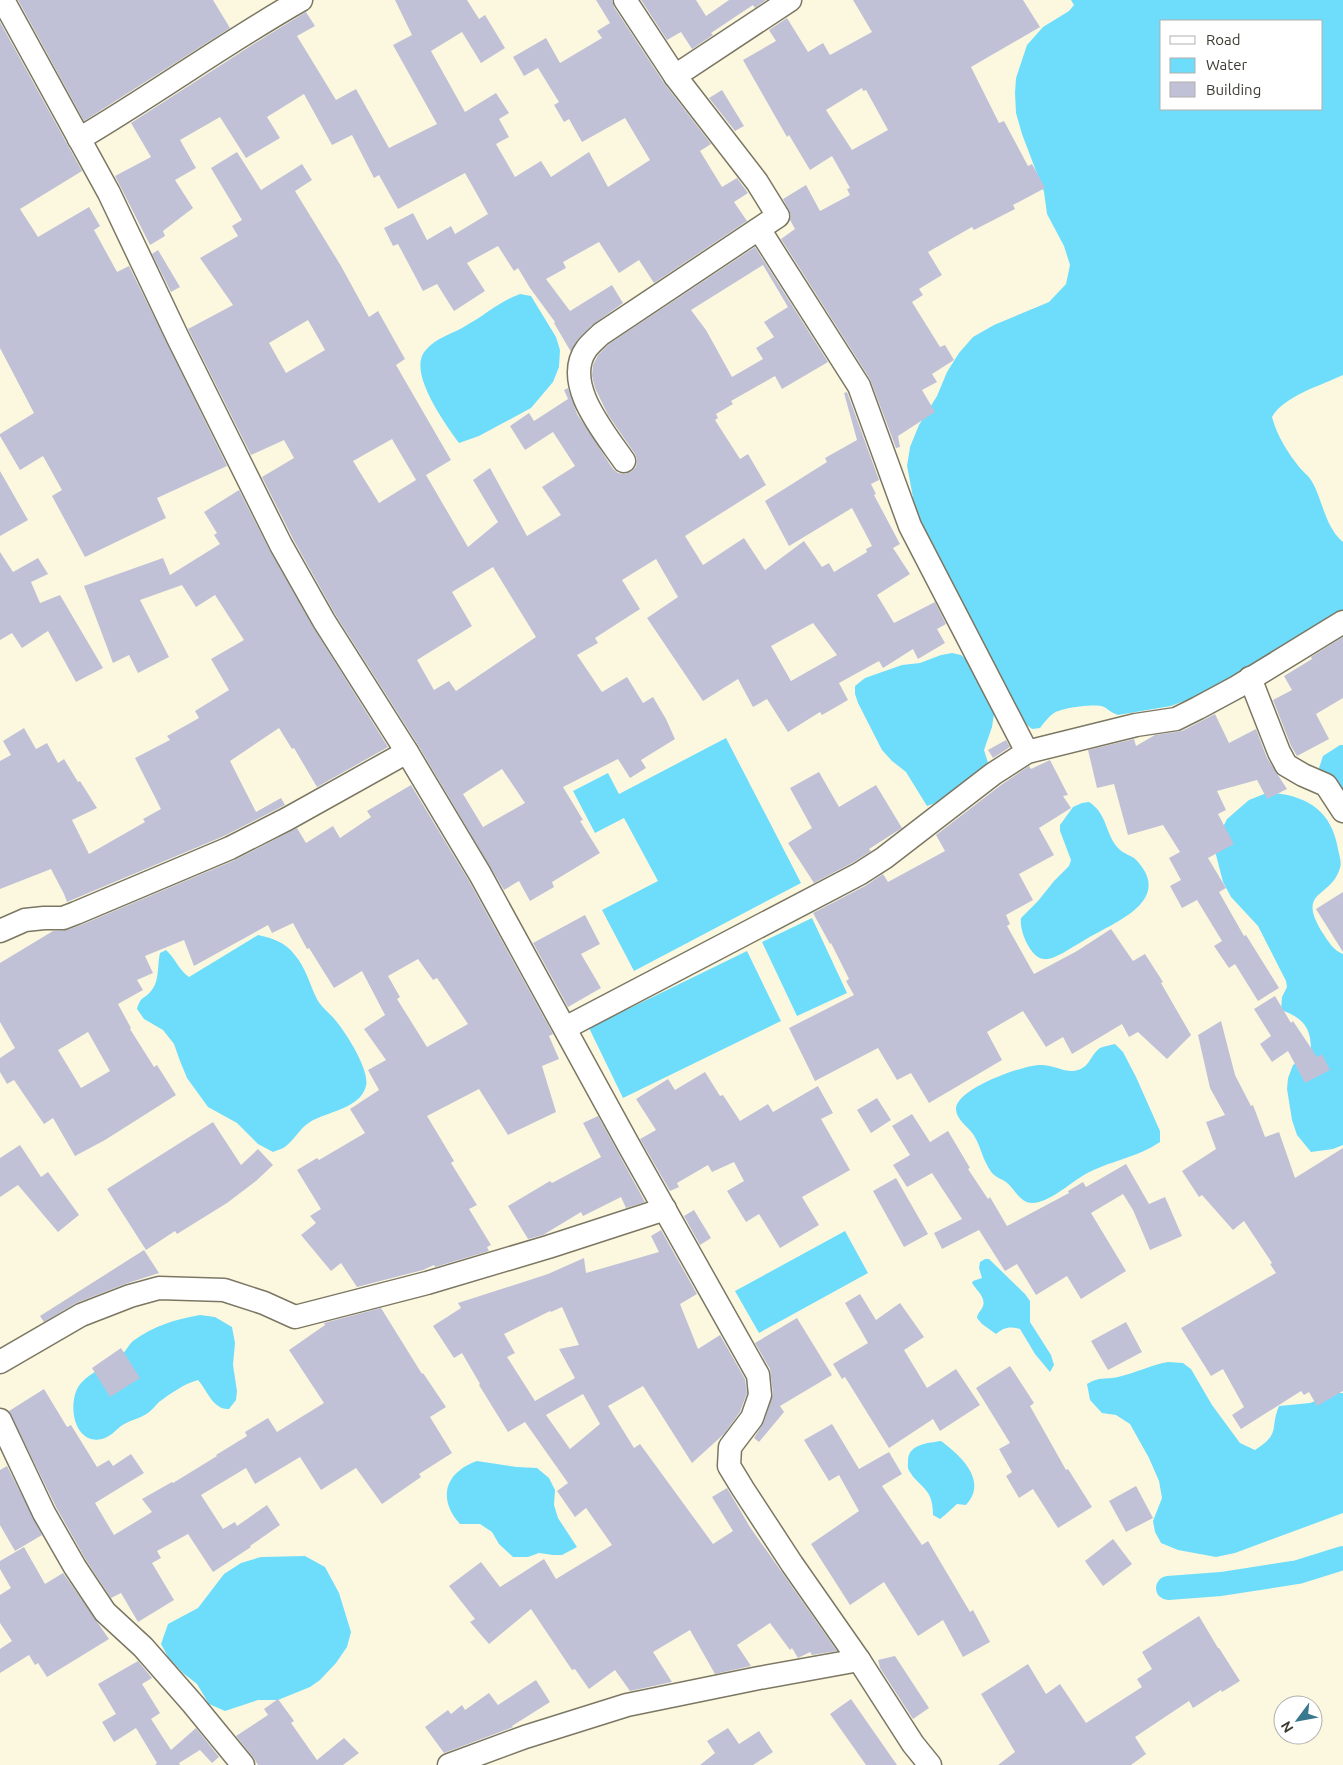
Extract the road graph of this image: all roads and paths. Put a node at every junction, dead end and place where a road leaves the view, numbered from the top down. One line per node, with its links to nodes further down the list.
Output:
1 (3, 0): 6 (street)
2 (301, 0): 6 (street)
3 (625, 0): 5 (street)
4 (790, 0): 5 (street)
5 (675, 76): 7 (street)
6 (79, 139): 11 (street)
7 (759, 229): 8 (street); 12 (street)
8 (624, 461)
9 (1343, 622): 10 (street)
10 (1250, 678): 12 (street); 13 (street)
11 (407, 752): 14 (street); 15 (street)
12 (1027, 752): 15 (street)
13 (1343, 811)
14 (0, 931)
15 (565, 1028): 16 (street)
16 (665, 1209): 17 (street); 19 (street)
17 (0, 1362)
18 (0, 1420): 20 (street)
19 (859, 1660): 21 (street); 22 (street)
20 (243, 1765)
21 (449, 1765)
22 (930, 1765)

